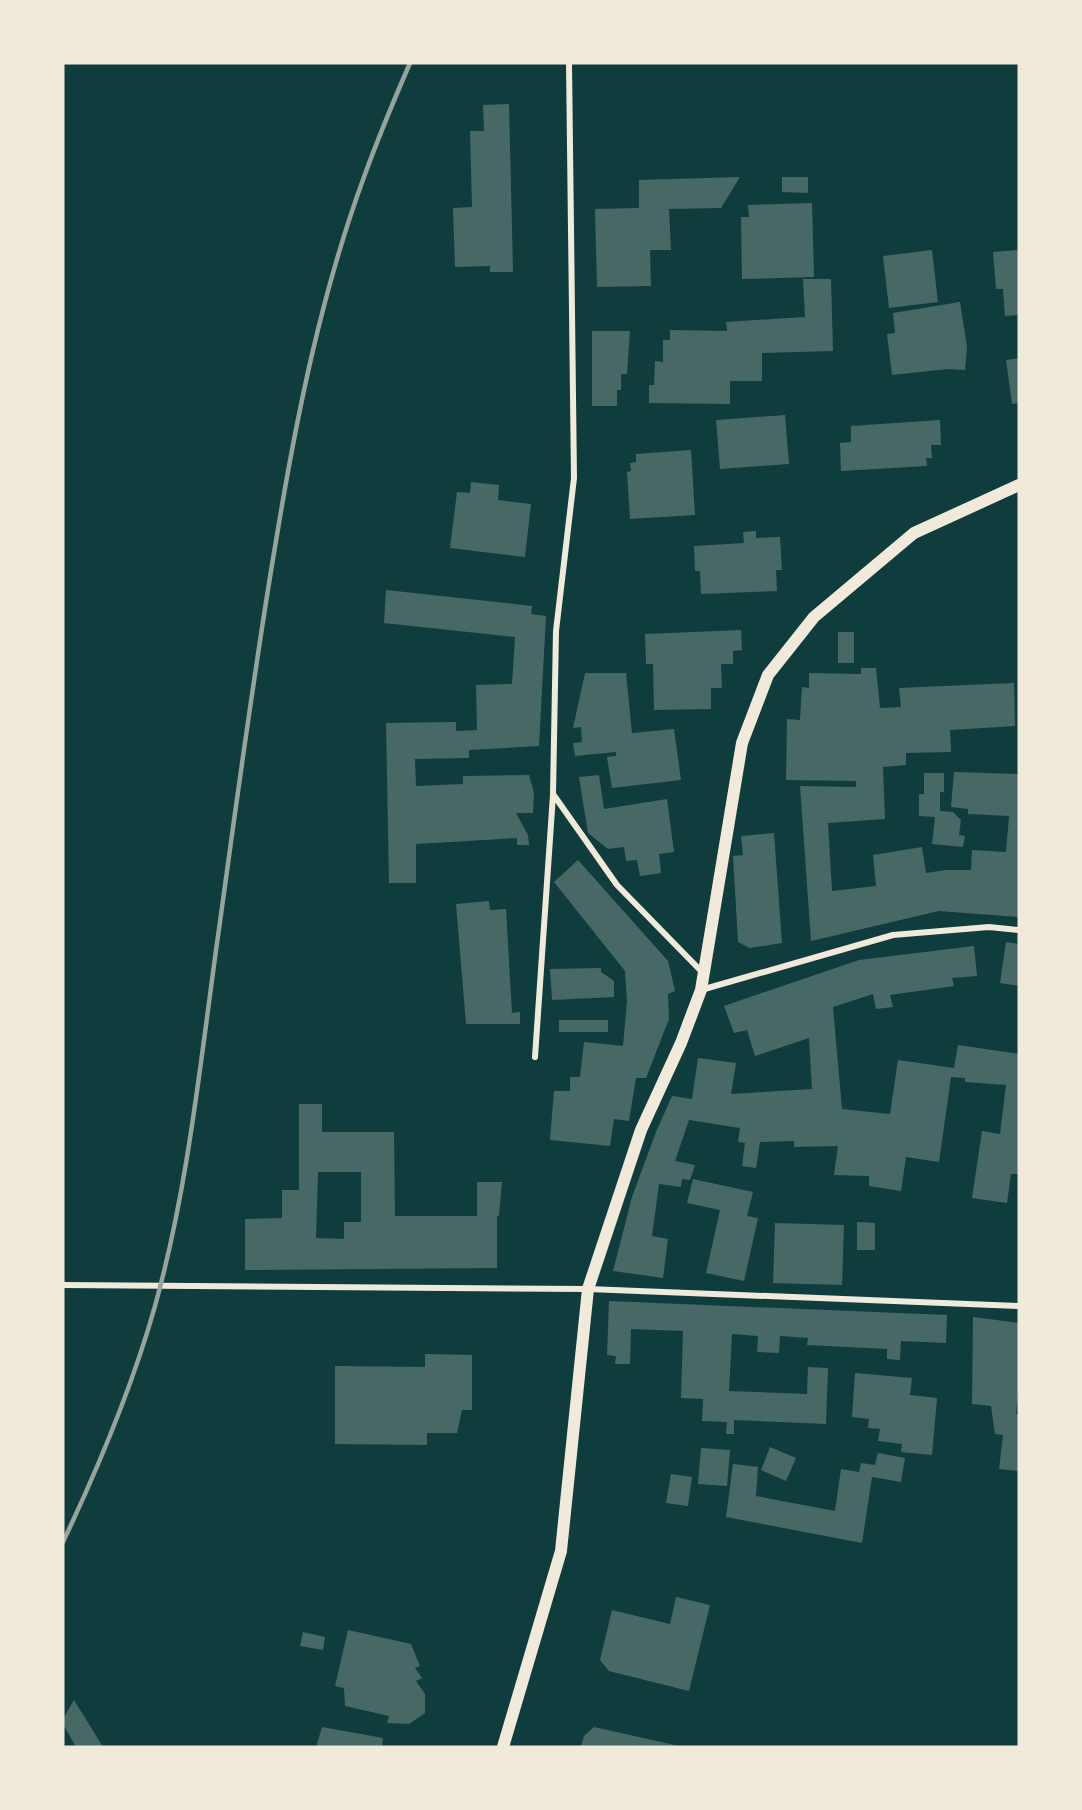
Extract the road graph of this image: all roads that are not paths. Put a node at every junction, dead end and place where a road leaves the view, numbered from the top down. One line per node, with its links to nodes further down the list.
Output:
1 (569, 63): 3 (street)
2 (1019, 485): 5 (main road)
3 (554, 794): 5 (street); 7 (street)
4 (1019, 930): 6 (street)
5 (704, 975): 6 (main road)
6 (701, 990): 9 (main road)
7 (535, 1057)
8 (63, 1285): 9 (street)
9 (588, 1289): 10 (street); 11 (main road)
10 (1019, 1306)
11 (503, 1747)

